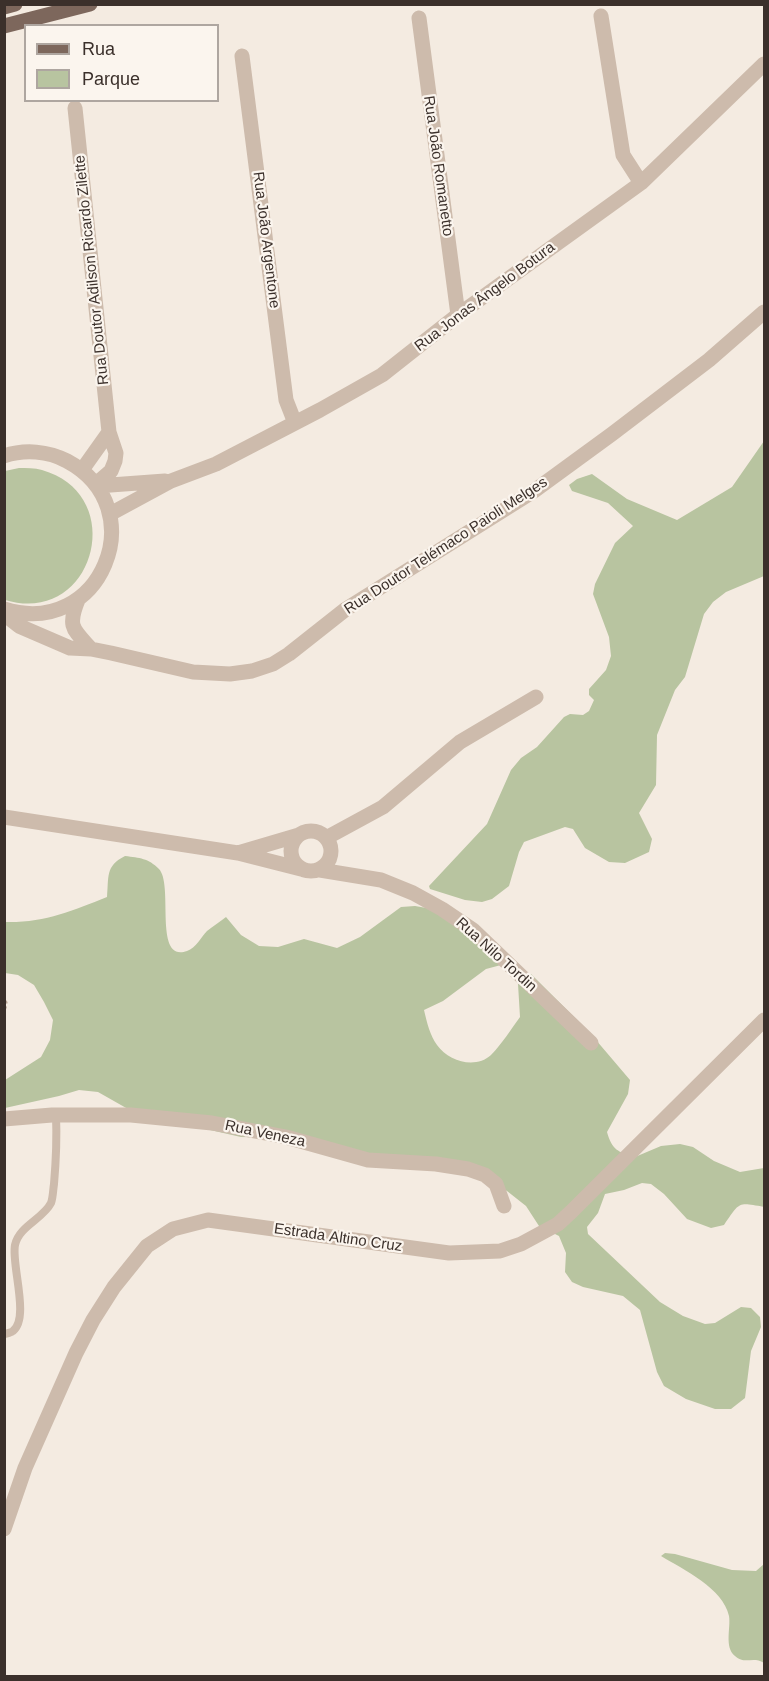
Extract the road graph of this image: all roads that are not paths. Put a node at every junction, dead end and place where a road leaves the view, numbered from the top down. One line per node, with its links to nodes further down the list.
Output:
1 (15, 4): 3 (main road)
2 (90, 4): 6 (main road)
3 (4, 7)
4 (601, 15): 10 (street)
5 (419, 18): 12 (street, Rua João Romanetto)
6 (4, 26)
7 (242, 56): 13 (street, Rua João Argentone)
8 (765, 64): 10 (street, Rua Jonas Ângelo Botura)
9 (75, 108): 14 (street, Rua Doutor Adilson Ricardo Zilette)
10 (640, 183): 12 (street, Rua Jonas Ângelo Botura)
11 (765, 312): 23 (street, Rua Doutor Telémaco Paioli Melges)
12 (458, 315): 13 (street, Rua Jonas Ângelo Botura)
13 (295, 423): 17 (street, Rua Jonas Ângelo Botura)
14 (109, 432): 16 (street); 18 (street, Rua Doutor Adilson Ricardo Zilette)
15 (4, 456): 16 (street)
16 (82, 470): 18 (street)
17 (171, 481): 18 (street, Rua Jonas Ângelo Botura); 19 (street, Rua Jonas Ângelo Botura)
18 (96, 485): 19 (street)
19 (110, 514): 20 (street)
20 (78, 600): 21 (street); 23 (street)
21 (4, 609)
22 (4, 614): 23 (street, Rua Doutor Telémaco Paioli Melges)
23 (91, 649)
24 (536, 697): 27 (street)
25 (4, 817): 28 (street)
26 (299, 835): 27 (street); 28 (street); 29 (street)
27 (326, 838): 30 (street)
28 (238, 853): 29 (street)
29 (300, 869): 30 (street)
30 (320, 870): 32 (street, Rua Nilo Tordin)
31 (765, 1020): 37 (street, Estrada Altino Cruz)
32 (591, 1043)
33 (56, 1115): 34 (street, Rua Veneza); 35 (street, Rua Veneza); 36 (lane)
34 (4, 1119)
35 (504, 1206)
36 (4, 1334)
37 (4, 1529)

